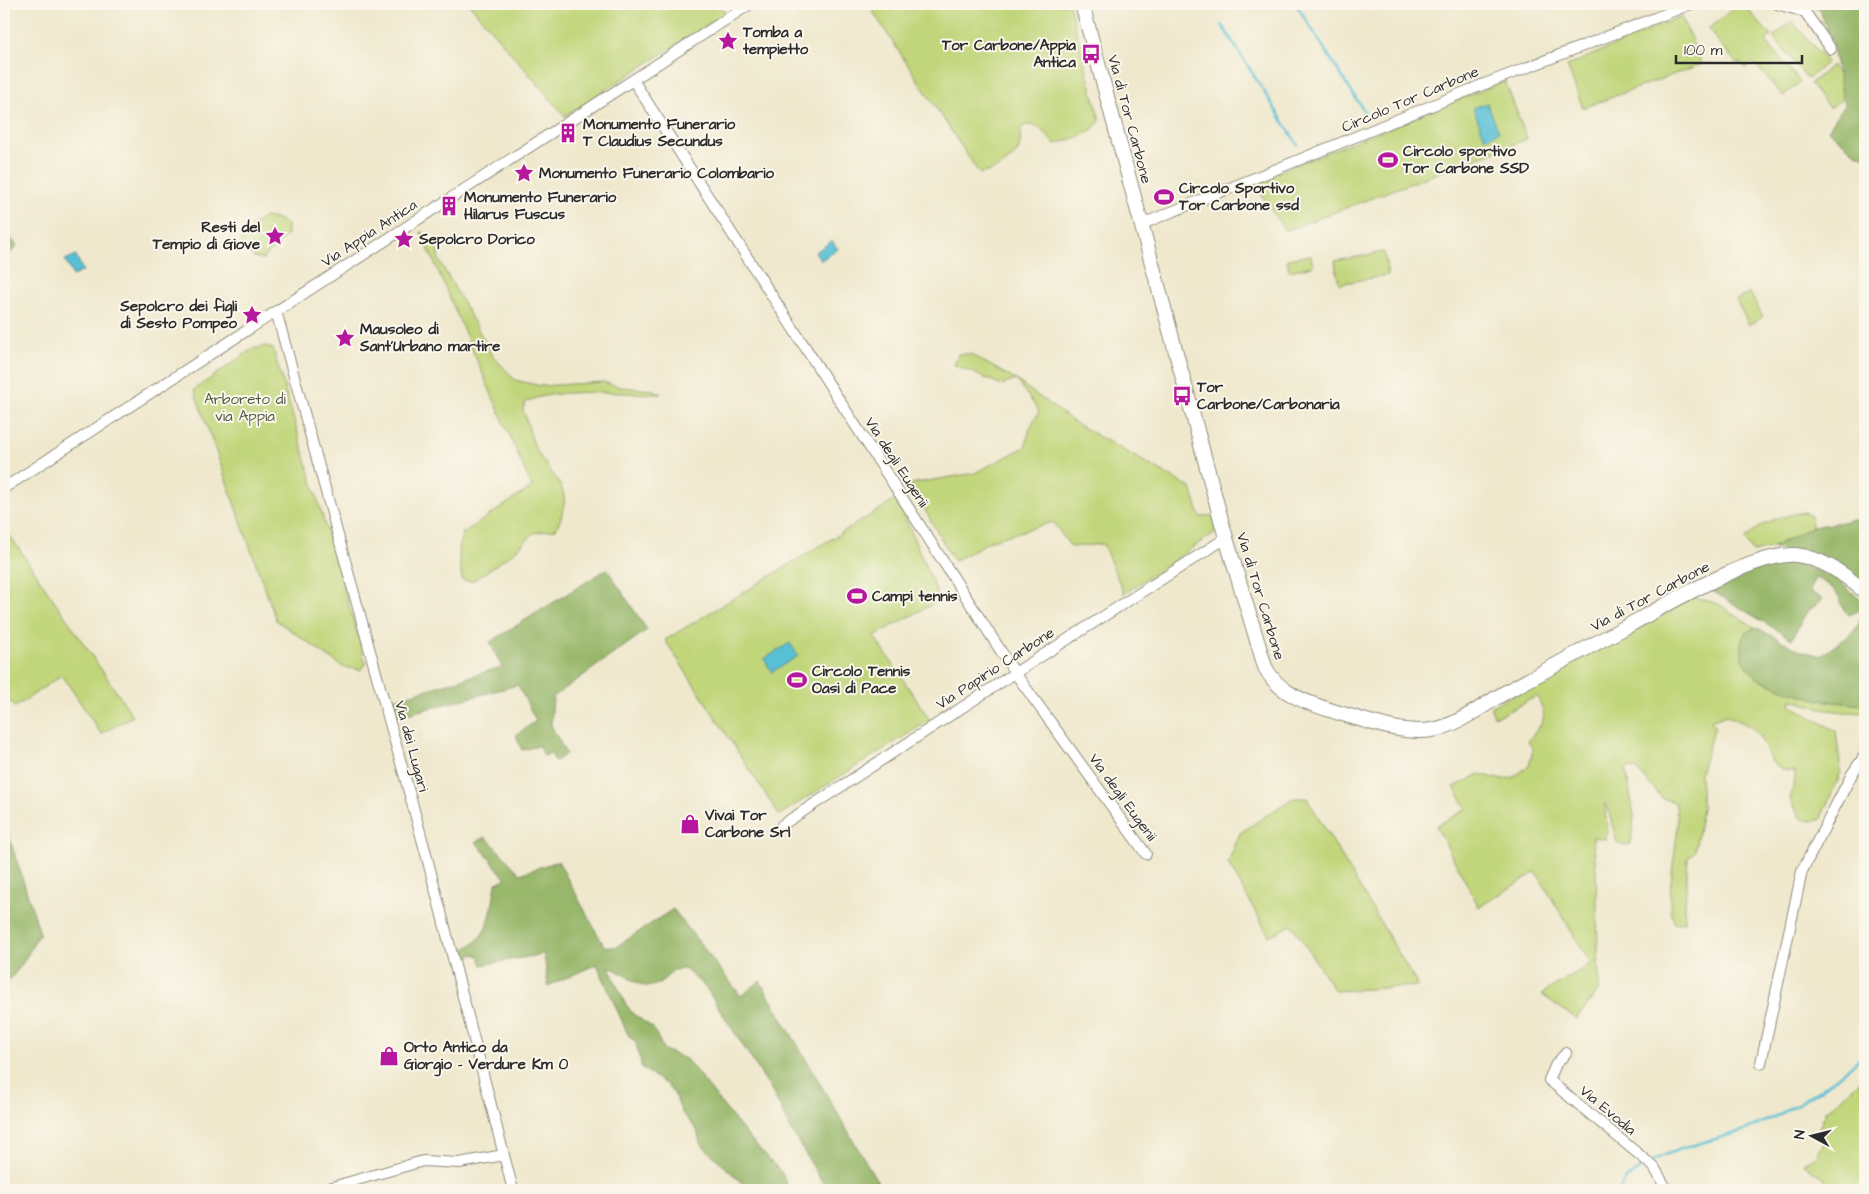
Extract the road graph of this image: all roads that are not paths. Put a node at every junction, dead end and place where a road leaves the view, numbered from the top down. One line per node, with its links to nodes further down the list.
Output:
1 (750, 4): 8 (street, Via Appia Antica)
2 (1082, 4): 9 (main road, Via di Tor Carbone)
3 (1691, 4): 9 (street, Circolo Tor Carbone)
4 (1703, 4): 5 (street)
5 (1722, 4)
6 (1776, 4): 7 (street)
7 (1831, 49)
8 (633, 80): 10 (street, Via Appia Antica); 14 (street, Via degli Eugenii)
9 (1142, 224): 12 (main road, Via di Tor Carbone)
10 (276, 311): 11 (street, Via Appia Antica); 20 (street, Via dei Lugari)
11 (4, 488)
12 (1226, 538): 13 (main road, Via di Tor Carbone); 14 (street, Via Papirio Carbone)
13 (1865, 592)
14 (1015, 673): 16 (street, Via Papirio Carbone); 17 (street, Via degli Eugenii)
15 (1865, 755): 19 (street)
16 (782, 825)
17 (1146, 854)
18 (1566, 1052): 23 (street, Via Evodia)
19 (1761, 1063)
20 (504, 1155): 21 (street); 22 (street, Via dei Lugari)
21 (322, 1190)
22 (513, 1190)
23 (1667, 1190)

